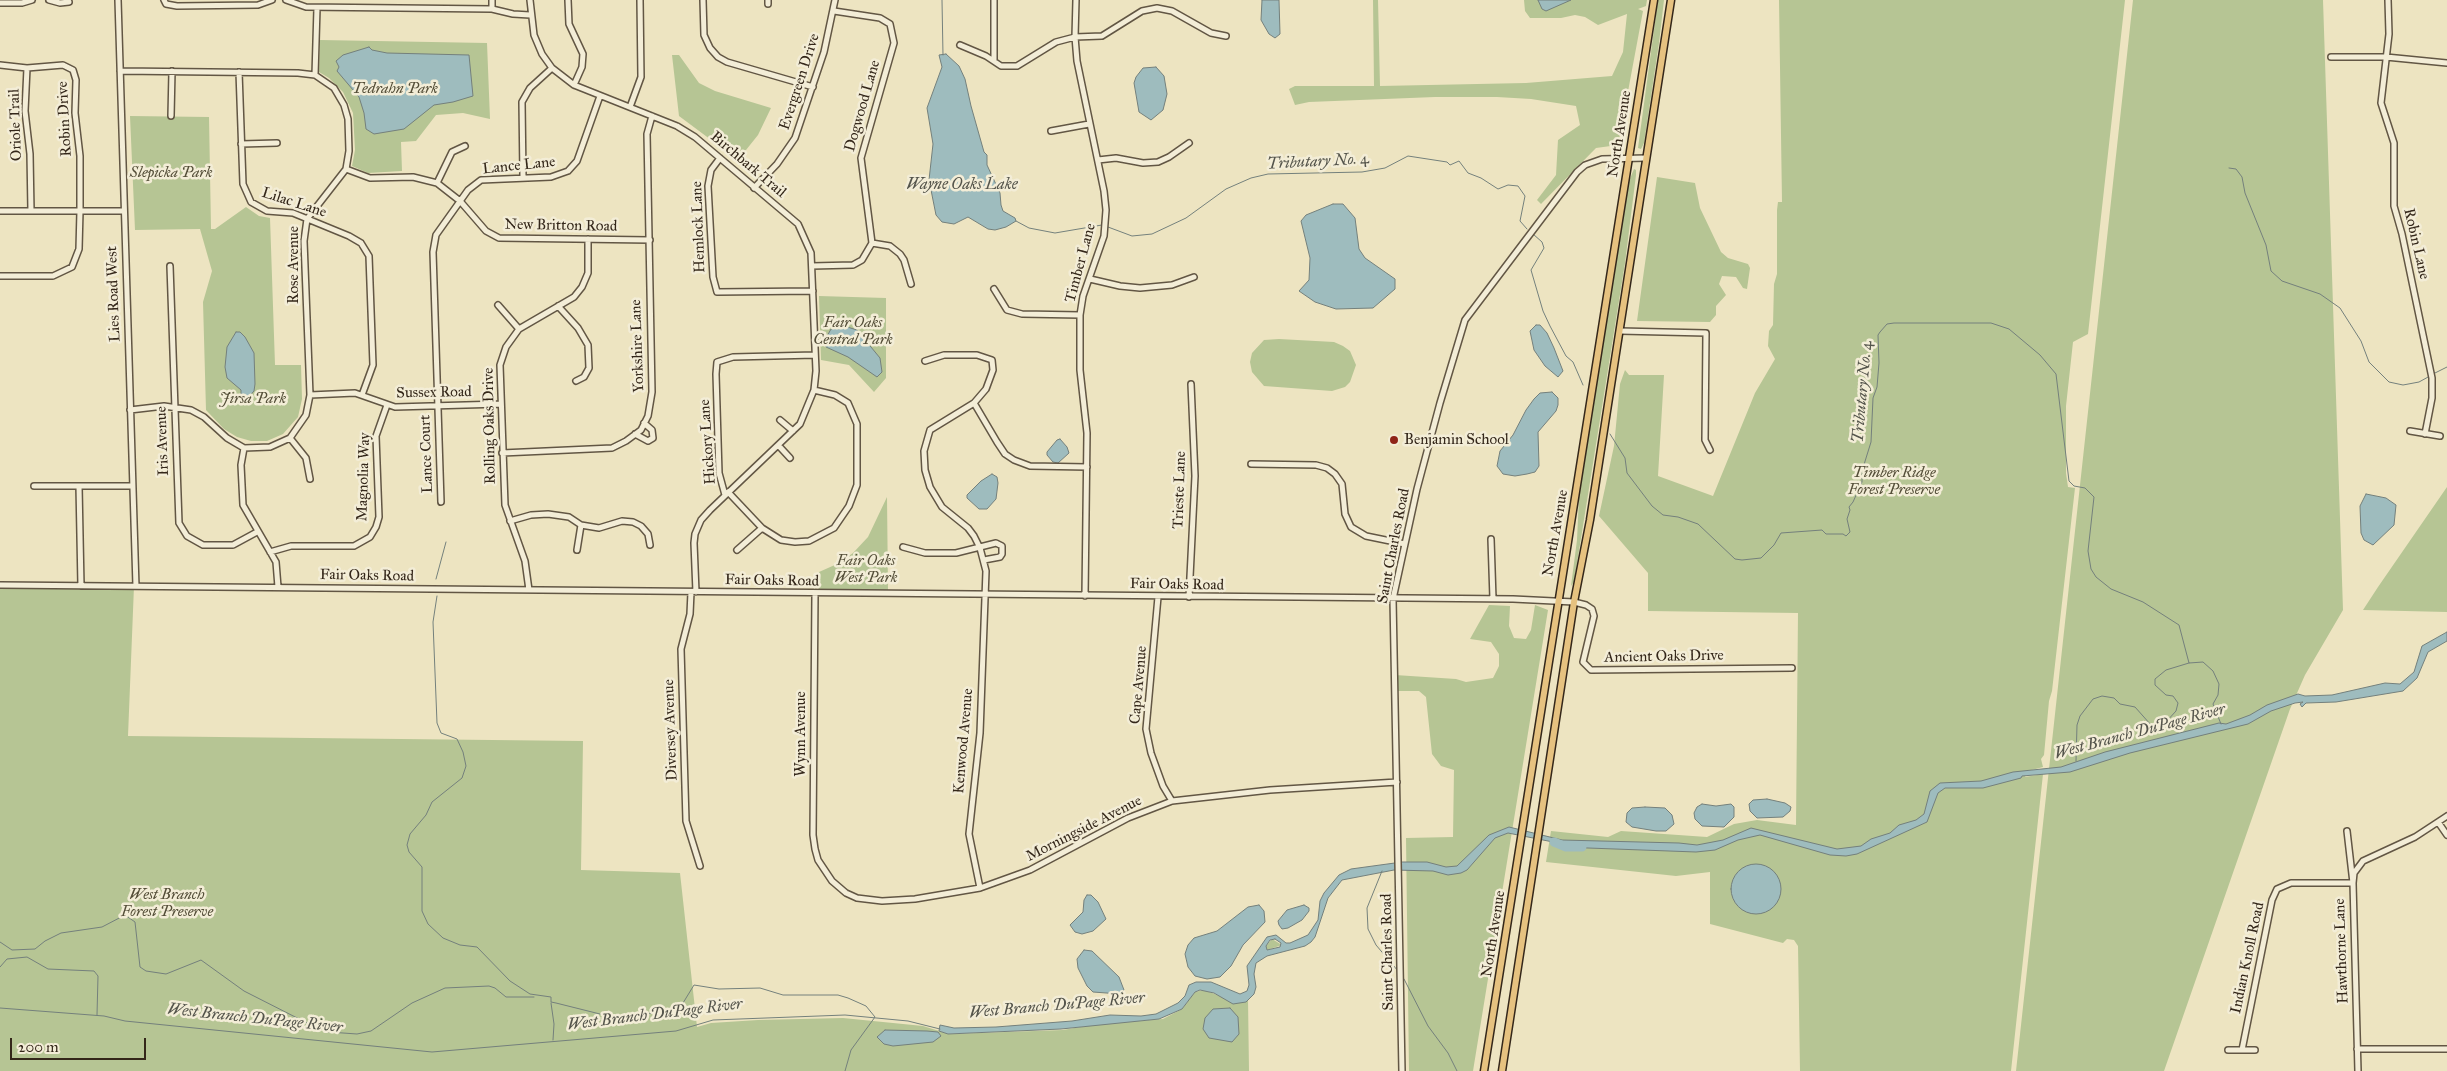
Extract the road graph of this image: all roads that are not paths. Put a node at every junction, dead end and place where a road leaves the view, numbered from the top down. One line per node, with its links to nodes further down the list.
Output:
1 (32, 0): 20 (street)
2 (49, 0): 19 (street)
3 (118, 0): 36 (street, Lies Road West)
4 (164, 0): 5 (street)
5 (272, 0)
6 (286, 0): 21 (street)
7 (432, 0): 22 (street)
8 (492, 0): 23 (street)
9 (530, 0): 25 (street, Birchbark Trail)
10 (568, 0): 40 (street)
11 (640, 0): 43 (street)
12 (703, 0): 41 (street)
13 (835, 0): 24 (street, Evergreen Drive)
14 (994, 0): 31 (street)
15 (1076, 0): 27 (street, Timber Lane)
16 (1654, 0): 52 (main road, North Avenue)
17 (1671, 0): 54 (main road, North Avenue)
18 (2388, 0): 30 (street, Robin Lane)
19 (69, 2)
20 (0, 3)
21 (317, 8): 22 (street); 39 (street)
22 (432, 8): 23 (street)
23 (492, 9): 25 (street)
24 (834, 11): 41 (street, Evergreen Drive); 68 (street, Dogwood Lane)
25 (530, 15): 35 (street, Birchbark Trail)
26 (1226, 36): 27 (street)
27 (1075, 37): 31 (street); 46 (street, Timber Lane)
28 (960, 45): 31 (street)
29 (2331, 57): 30 (street)
30 (2386, 57): 32 (street); 100 (street, Robin Lane)
31 (994, 62)
32 (2447, 63)
33 (0, 65): 34 (street, Robin Drive)
34 (27, 68): 62 (street, Oriole Trail); 63 (street, Robin Drive)
35 (552, 68): 40 (street, Birchbark Trail); 57 (street)
36 (120, 71): 37 (street); 64 (street, Lies Road West)
37 (172, 71): 38 (street); 44 (street)
38 (239, 72): 39 (street); 50 (street, Lilac Lane)
39 (315, 75): 56 (street)
40 (574, 85): 42 (street, Birchbark Trail)
41 (813, 87): 59 (street, Evergreen Drive)
42 (600, 96): 43 (street, Birchbark Trail); 57 (street, Lance Lane)
43 (630, 107): 45 (street, Birchbark Trail)
44 (171, 116)
45 (652, 116): 53 (street, Birchbark Trail); 67 (street, Yorkshire Lane)
46 (1089, 124): 47 (street); 55 (street, Timber Lane)
47 (1051, 131)
48 (277, 142): 50 (street)
49 (1189, 143): 55 (street)
50 (241, 144): 65 (street, Lilac Lane)
51 (466, 146): 58 (street)
52 (1629, 157): 54 (street, Saint Charles Road); 121 (street, Saint Charles Road); 142 (main road, North Avenue)
53 (720, 158): 59 (street, Birchbark Trail); 76 (street, Hemlock Lane)
54 (1646, 158): 81 (main road, North Avenue)
55 (1098, 160): 73 (street, Timber Lane)
56 (346, 169): 58 (street, New Britton Road); 65 (street, Rose Avenue)
57 (523, 177): 60 (street, Lance Lane)
58 (437, 184): 60 (street, New Britton Road)
59 (754, 188): 70 (street, Birchbark Trail)
60 (460, 201): 66 (street, New Britton Road); 92 (street, Lance Lane)
61 (0, 211): 62 (street)
62 (31, 211): 63 (street)
63 (80, 211): 64 (street); 71 (street, Robin Drive)
64 (124, 211): 94 (street, Lies Road West)
65 (307, 219): 87 (street, Rose Avenue); 88 (street, Lilac Lane)
66 (588, 239): 67 (street, New Britton Road); 78 (street, Rolling Oaks Drive)
67 (650, 240): 96 (street, Yorkshire Lane)
68 (872, 243): 70 (street); 74 (street)
69 (170, 266): 93 (street, Iris Avenue)
70 (812, 266): 76 (street, Birchbark Trail)
71 (0, 276)
72 (1194, 277): 73 (street)
73 (1090, 279): 79 (street, Timber Lane)
74 (911, 284)
75 (994, 289): 79 (street)
76 (813, 291): 82 (street, Birchbark Trail)
77 (498, 305): 80 (street)
78 (558, 306): 80 (street, Rolling Oaks Drive); 84 (street)
79 (1080, 315): 109 (street, Timber Lane)
80 (519, 329): 90 (street, Rolling Oaks Drive)
81 (1620, 331): 105 (street); 143 (main road, North Avenue)
82 (815, 355): 86 (street, Birchbark Trail); 114 (street, Hickory Lane)
83 (925, 361): 89 (street)
84 (576, 381)
85 (1191, 384): 139 (street, Trieste Lane)
86 (814, 390): 97 (street, Birchbark Trail); 118 (street, Hickory Lane)
87 (310, 395): 88 (street, Sussex Road); 102 (street, Rose Avenue)
88 (362, 395): 91 (street, Sussex Road)
89 (974, 403): 109 (street); 124 (street, Kenwood Avenue)
90 (501, 404): 92 (street, Sussex Road); 106 (street, Rolling Oaks Drive)
91 (387, 405): 92 (street, Sussex Road); 127 (street, Magnolia Way)
92 (438, 406): 115 (street, Lance Court)
93 (175, 407): 94 (street); 104 (street); 119 (street, Iris Avenue)
94 (130, 410): 113 (street, Lies Road West)
95 (780, 420): 97 (street)
96 (644, 423): 99 (street, Yorkshire Lane); 99 (street)
97 (793, 431): 103 (street, Birchbark Trail)
98 (2410, 431): 100 (street)
99 (636, 434): 106 (street, Yorkshire Lane)
100 (2425, 434): 101 (street)
101 (2440, 436)
102 (290, 438): 104 (street); 110 (street)
103 (778, 445): 107 (street); 114 (street, Birchbark Trail)
104 (244, 448): 119 (street)
105 (1710, 450)
106 (502, 453): 116 (street, Rolling Oaks Drive)
107 (790, 458)
108 (1251, 464): 121 (street)
109 (1087, 467): 137 (street, Timber Lane)
110 (310, 480)
111 (34, 486): 112 (street)
112 (80, 486): 113 (street); 130 (street)
113 (132, 486): 131 (street, Lies Road West)
114 (726, 493): 118 (street, Hickory Lane); 134 (street, Birchbark Trail)
115 (442, 502)
116 (510, 521): 117 (street); 133 (street, Rolling Oaks Drive)
117 (581, 525): 122 (street); 125 (street)
118 (762, 528): 126 (street)
119 (257, 532): 127 (street)
120 (1492, 539): 141 (street)
121 (1405, 544): 140 (street, Saint Charles Road)
122 (650, 545)
123 (903, 547): 124 (street)
124 (980, 548): 128 (street, Kenwood Avenue); 128 (street)
125 (577, 550)
126 (737, 550)
127 (270, 552): 132 (street)
128 (984, 560): 136 (street, Kenwood Avenue)
129 (0, 585): 130 (street, Fair Oaks Road)
130 (81, 586): 131 (street, Fair Oaks Road)
131 (136, 586): 132 (street, Fair Oaks Road)
132 (278, 587): 133 (street, Fair Oaks Road)
133 (529, 590): 134 (street, Fair Oaks Road)
134 (694, 592): 135 (street, Fair Oaks Road); 151 (street, Diversey Avenue)
135 (815, 594): 136 (street, Fair Oaks Road); 152 (street, Wynn Avenue)
136 (985, 595): 137 (street, Fair Oaks Road); 154 (street, Kenwood Avenue)
137 (1085, 596): 138 (street, Fair Oaks Road)
138 (1158, 597): 139 (street, Fair Oaks Road); 146 (street, Cape Avenue)
139 (1189, 597): 140 (street, Fair Oaks Road)
140 (1393, 599): 141 (street, Fair Oaks Road); 145 (street, Saint Charles Road)
141 (1493, 599): 142 (street, Fair Oaks Road)
142 (1557, 601): 143 (street, Fair Oaks Road); 161 (main road, North Avenue)
143 (1574, 602): 144 (street, Ancient Oaks Drive); 162 (main road, North Avenue)
144 (1792, 668)
145 (1397, 782): 146 (street, Morningside Avenue); 160 (street, Saint Charles Road)
146 (1172, 802): 154 (street, Morningside Avenue)
147 (2447, 816): 148 (street)
148 (2438, 822): 150 (street); 153 (street)
149 (2346, 832): 153 (street, Hawthorne Lane)
150 (2447, 835)
151 (700, 866)
152 (824, 872): 154 (street, Morningside Avenue)
153 (2353, 883): 155 (street, Hawthorne Lane); 158 (street, Indian Knoll Road)
154 (980, 888)
155 (2357, 1049): 156 (street); 163 (street, Hawthorne Lane)
156 (2447, 1049)
157 (2228, 1050): 158 (street)
158 (2242, 1050): 159 (street)
159 (2255, 1050)
160 (1402, 1071)
161 (1484, 1071)
162 (1502, 1071)
163 (2358, 1071)

